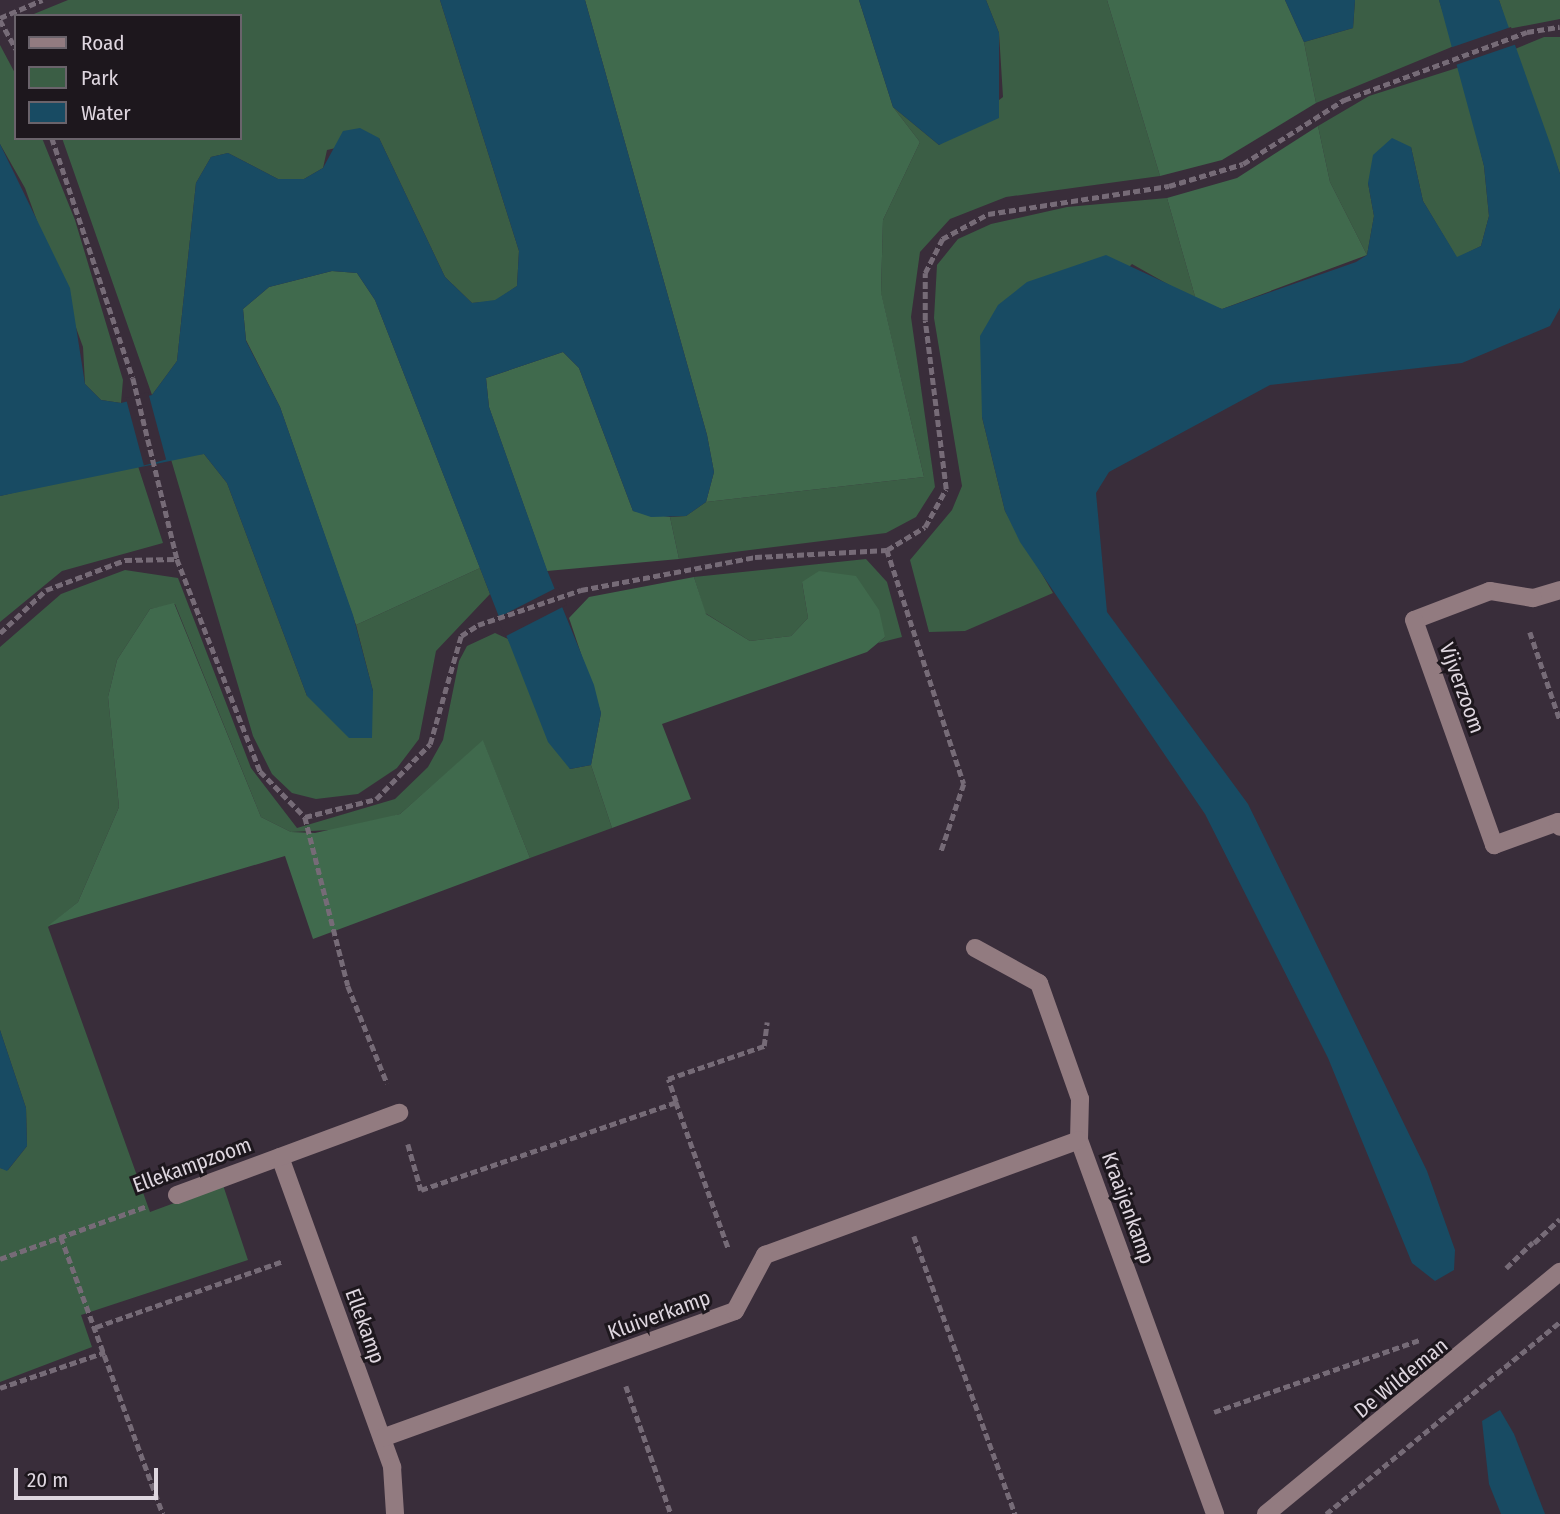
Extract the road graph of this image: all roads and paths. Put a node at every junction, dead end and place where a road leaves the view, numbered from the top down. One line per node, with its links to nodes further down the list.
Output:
1 (42, 0): 2 (path)
2 (0, 19): 4 (path)
3 (1560, 27): 6 (path)
4 (14, 45)
5 (53, 140): 7 (path)
6 (887, 550): 12 (path); 14 (path)
7 (177, 559): 10 (path); 12 (path)
8 (1560, 590): 9 (street, Vijverzoom)
9 (1517, 596): 11 (path); 13 (street, Vijverzoom)
10 (0, 633)
11 (1560, 720)
12 (305, 817): 18 (path)
13 (1560, 827)
14 (941, 852)
15 (975, 948): 19 (street, Kraaijenkamp)
16 (767, 1022): 17 (path)
17 (676, 1102): 18 (path); 29 (path)
18 (399, 1113): 20 (street, Ellekampzoom)
19 (1079, 1140): 22 (street, Kluiverkamp); 36 (street, Kraaijenkamp)
20 (280, 1157): 21 (street, Ellekampzoom); 25 (street, Ellekamp)
21 (177, 1195): 23 (path, Ellekampzoom)
22 (903, 1205): 29 (street, Kluiverkamp); 42 (path)
23 (61, 1237): 26 (path, Ellekampzoom); 31 (path)
24 (1533, 1242): 28 (path)
25 (313, 1250): 31 (path); 37 (street, Ellekamp)
26 (0, 1259)
27 (1560, 1272): 38 (street, De Wildeman)
28 (1495, 1279)
29 (745, 1293): 34 (street, Kluiverkamp)
30 (1560, 1322): 44 (path)
31 (96, 1328): 33 (path)
32 (1426, 1338): 36 (path)
33 (105, 1352): 35 (path); 39 (path)
34 (615, 1355): 37 (street, Kluiverkamp); 41 (path)
35 (0, 1388)
36 (1182, 1423): 43 (street, Kraaijenkamp)
37 (382, 1438): 40 (street, Ellekamp)
38 (1273, 1512)
39 (163, 1514)
40 (396, 1514)
41 (671, 1514)
42 (1015, 1514)
43 (1215, 1514)
44 (1326, 1514)

